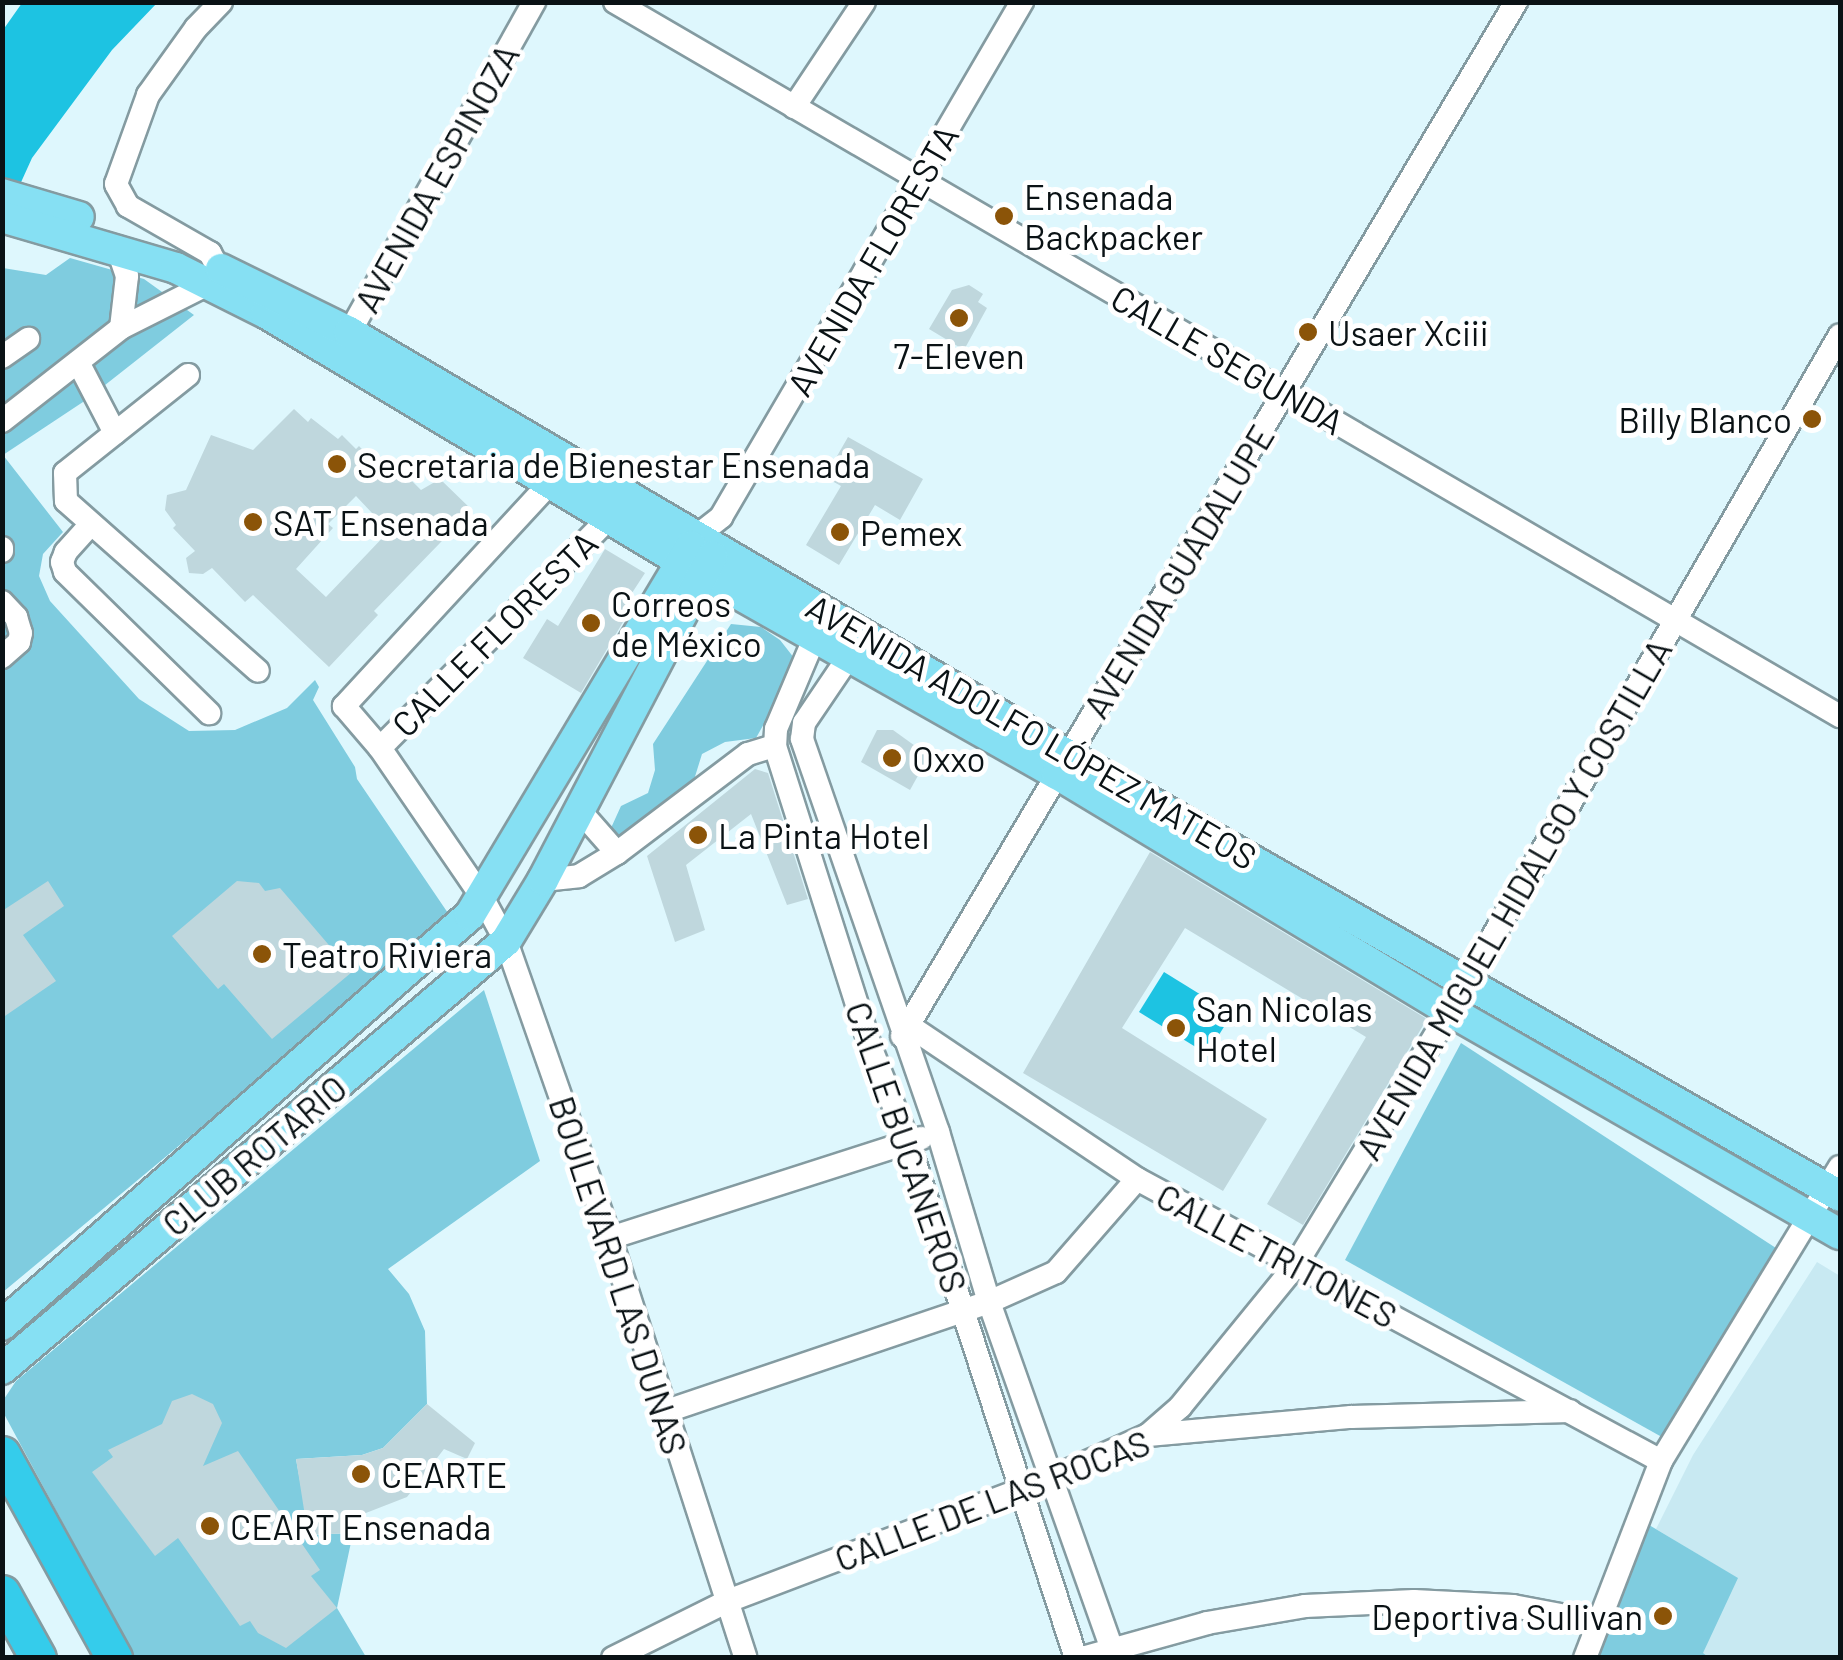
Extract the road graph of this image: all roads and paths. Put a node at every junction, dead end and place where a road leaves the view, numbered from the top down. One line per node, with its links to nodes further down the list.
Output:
1 (222, 2): 12 (street)
2 (534, 2): 16 (street, AVENIDA ESPINOZA)
3 (615, 2): 7 (street, CALLE SEGUNDA)
4 (864, 2): 7 (street)
5 (1022, 2): 8 (street, AVENIDA FLORESTA)
6 (1516, 2): 20 (street, AVENIDA GUADALUPE)
7 (794, 107): 8 (street, CALLE SEGUNDA)
8 (919, 180): 20 (street, CALLE SEGUNDA); 26 (street, AVENIDA FLORESTA)
9 (2, 194): 11 (main road)
10 (2, 216): 11 (main road)
11 (96, 232): 12 (main road); 13 (street)
12 (214, 276): 13 (street); 16 (main road)
13 (122, 328): 18 (street)
14 (1840, 335): 28 (street, AVENIDA MIGUEL HIDALGO Y COSTILLA)
15 (28, 339): 17 (street)
16 (344, 343): 23 (main road, AVENIDA ADOLFO LÓPEZ MATEOS); 26 (main road, AVENIDA ADOLFO LÓPEZ MATEOS)
17 (2, 357)
18 (78, 362): 21 (street); 22 (street)
19 (188, 375): 22 (street)
20 (1284, 392): 28 (street, CALLE SEGUNDA); 37 (street, AVENIDA GUADALUPE)
21 (2, 421)
22 (115, 433): 25 (street)
23 (550, 482): 24 (main road, AVENIDA ADOLFO LÓPEZ MATEOS); 36 (street)
24 (608, 518): 26 (main road, AVENIDA ADOLFO LÓPEZ MATEOS); 36 (street, CALLE FLORESTA)
25 (91, 524): 32 (street); 33 (street)
26 (700, 555): 29 (main road, AVENIDA ADOLFO LÓPEZ MATEOS); 37 (main road, AVENIDA ADOLFO LÓPEZ MATEOS); 38 (main road, AVENIDA FLORESTA); 41 (main road, AVENIDA FLORESTA)
27 (2, 602): 30 (street)
28 (1676, 620): 34 (street, CALLE SEGUNDA); 43 (street, AVENIDA MIGUEL HIDALGO Y COSTILLA)
29 (814, 638): 31 (main road, AVENIDA ADOLFO LÓPEZ MATEOS); 35 (street)
30 (2, 657)
31 (848, 658): 37 (main road, AVENIDA ADOLFO LÓPEZ MATEOS); 45 (street, CALLE BUCANEROS)
32 (258, 671)
33 (209, 713)
34 (1840, 716)
35 (775, 746): 39 (street); 46 (street, CALLE BUCANEROS)
36 (380, 748): 41 (street, CALLE FLORESTA)
37 (1063, 765): 43 (main road, AVENIDA ADOLFO LÓPEZ MATEOS); 44 (main road, AVENIDA ADOLFO LÓPEZ MATEOS); 45 (street, AVENIDA GUADALUPE)
38 (580, 811): 39 (street); 40 (main road, AVENIDA FLORESTA)
39 (617, 853): 40 (street)
40 (544, 880): 42 (main road, AVENIDA FLORESTA)
41 (482, 897): 42 (street, BOULEVARD LAS DUNAS); 57 (main road, CLUB ROTARIO)
42 (506, 941): 53 (street, BOULEVARD LAS DUNAS); 58 (main road, CLUB ROTARIO)
43 (1467, 980): 44 (street, AVENIDA MIGUEL HIDALGO Y COSTILLA); 50 (main road, AVENIDA ADOLFO LÓPEZ MATEOS)
44 (1450, 1011): 51 (main road, AVENIDA ADOLFO LÓPEZ MATEOS); 54 (street, AVENIDA MIGUEL HIDALGO Y COSTILLA)
45 (905, 1031): 46 (street); 47 (street, CALLE BUCANEROS); 49 (street, CALLE TRITONES)
46 (870, 1046): 48 (street, CALLE BUCANEROS)
47 (938, 1132): 48 (street); 55 (street, CALLE BUCANEROS)
48 (908, 1142): 53 (street); 56 (street, CALLE BUCANEROS)
49 (1137, 1179): 54 (street, CALLE TRITONES); 55 (street)
50 (1836, 1184): 51 (street)
51 (1811, 1218): 52 (main road, AVENIDA ADOLFO LÓPEZ MATEOS); 63 (street)
52 (1840, 1234)
53 (610, 1238): 60 (street, BOULEVARD LAS DUNAS)
54 (1295, 1266): 59 (street, CALLE TRITONES); 61 (street, AVENIDA MIGUEL HIDALGO Y COSTILLA)
55 (989, 1302): 56 (street); 64 (street, CALLE BUCANEROS)
56 (964, 1309): 60 (street); 65 (street, CALLE BUCANEROS)
57 (2, 1325)
58 (2, 1369)
59 (1570, 1411): 61 (street, CALLE DE LAS ROCAS); 63 (street, CALLE TRITONES)
60 (664, 1412): 67 (street, BOULEVARD LAS DUNAS)
61 (1148, 1435): 64 (street, CALLE DE LAS ROCAS)
62 (2, 1454): 71 (highway)
63 (1661, 1461): 68 (street)
64 (1051, 1478): 65 (street, CALLE DE LAS ROCAS); 69 (street, CALLE BUCANEROS)
65 (1021, 1489): 67 (street, CALLE DE LAS ROCAS); 74 (street, CALLE BUCANEROS)
66 (2, 1593): 70 (highway)
67 (728, 1601): 72 (street, CALLE DE LAS ROCAS); 73 (street, BOULEVARD LAS DUNAS)
68 (1598, 1622): 69 (street); 75 (street)
69 (1114, 1653): 74 (street)
70 (38, 1658)
71 (114, 1658)
72 (613, 1658)
73 (746, 1658)
74 (1079, 1658)
75 (1585, 1658)

